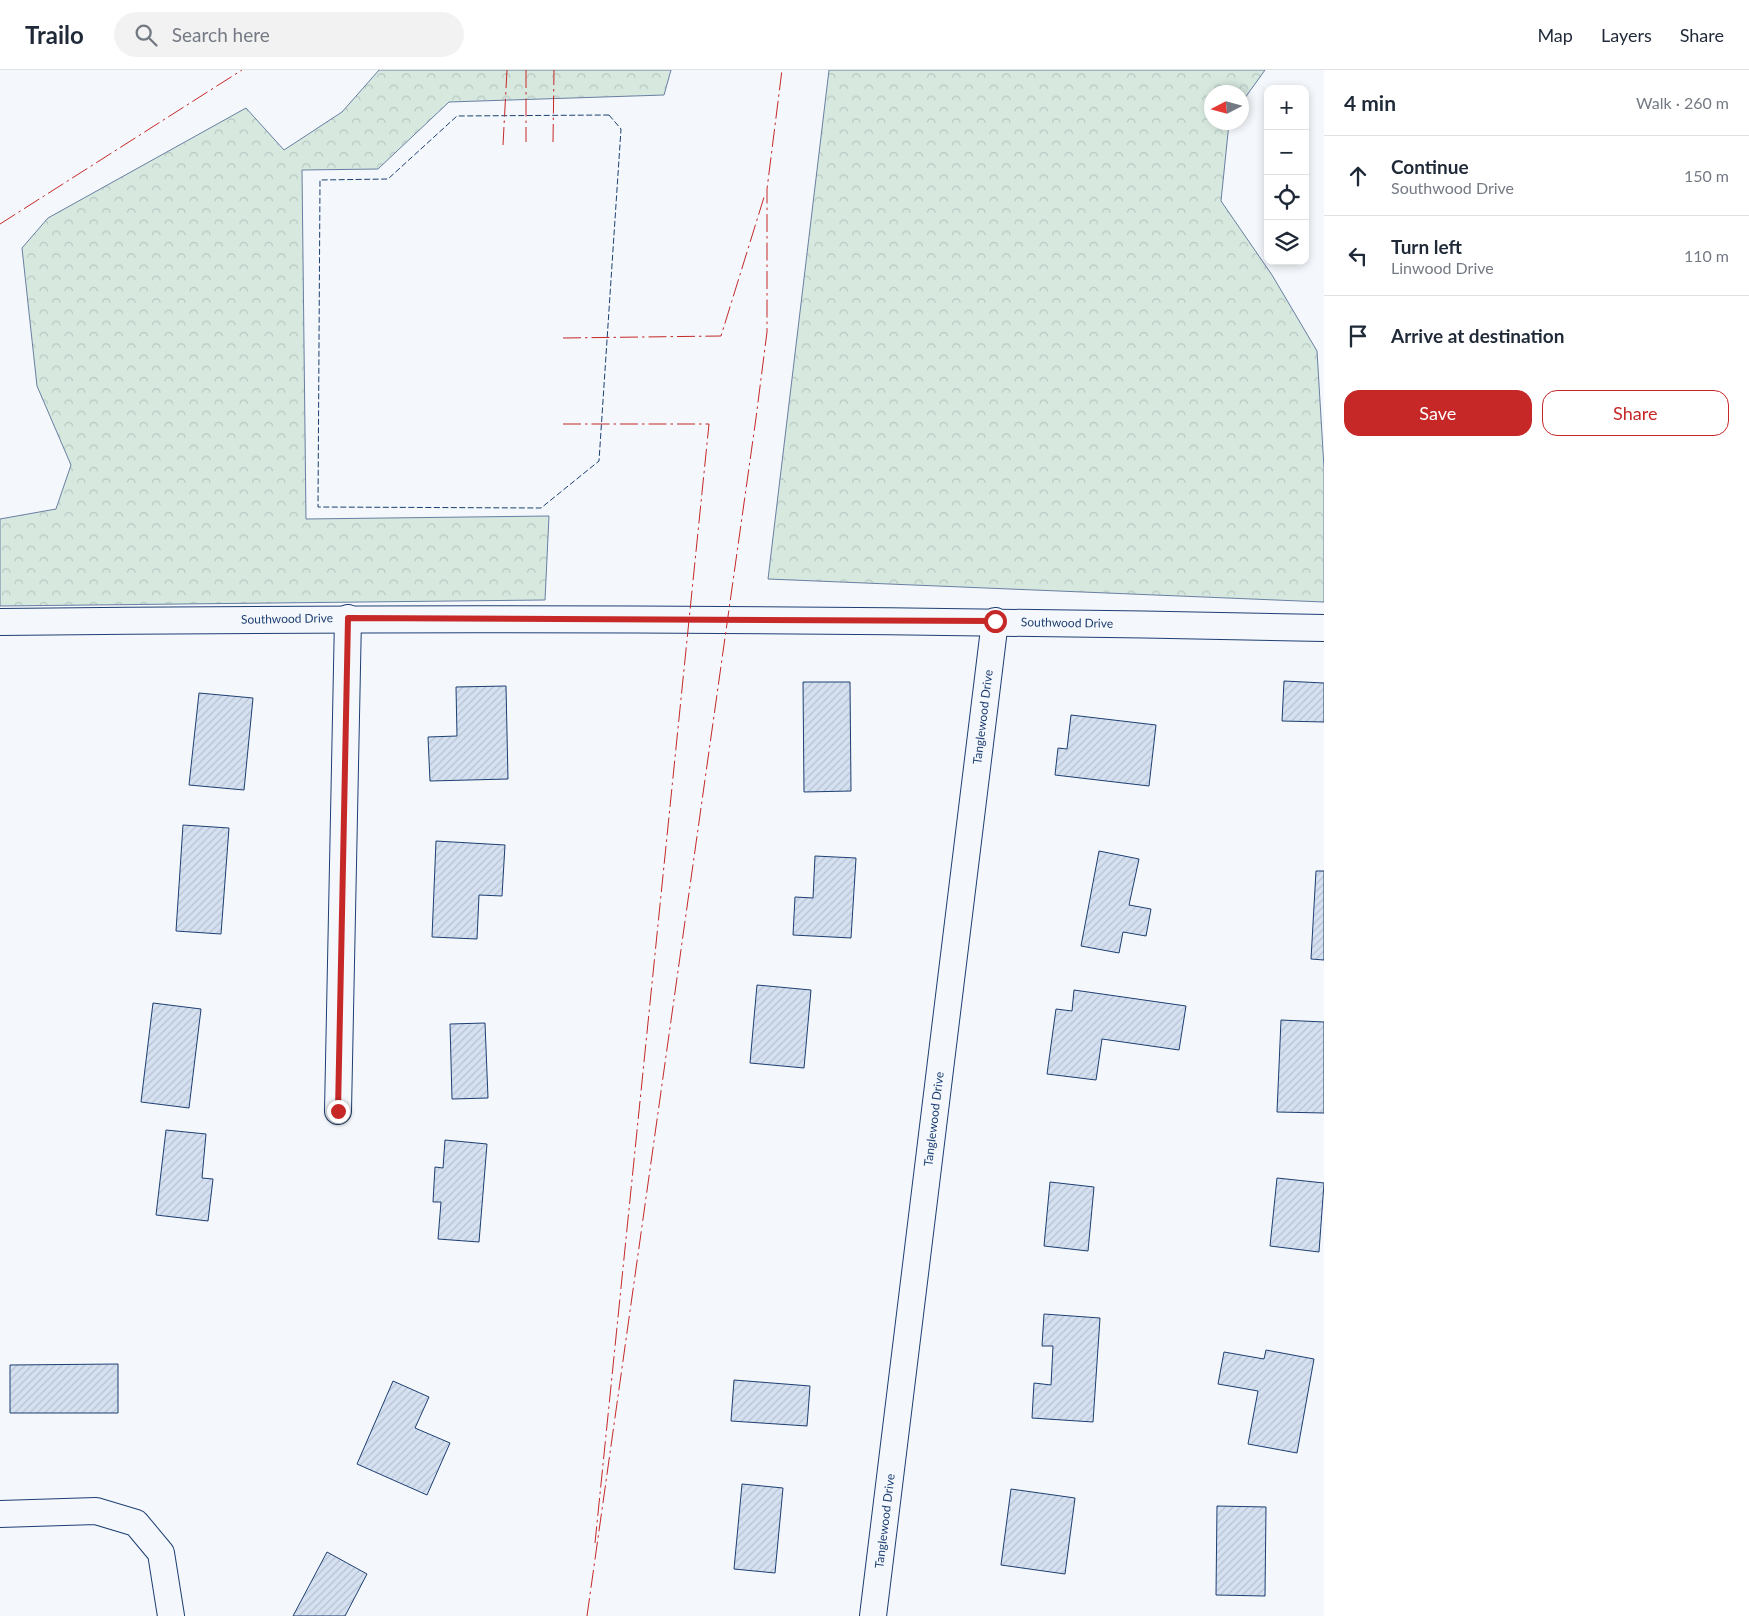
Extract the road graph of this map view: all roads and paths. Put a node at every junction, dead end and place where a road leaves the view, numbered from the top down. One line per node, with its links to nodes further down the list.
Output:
1 (348, 618): 2 (street, Southwood Drive); 3 (street, Southwood Drive); 5 (street)
2 (995, 621): 4 (street, Southwood Drive); 8 (street, Tanglewood Drive)
3 (0, 622)
4 (1324, 628)
5 (338, 1111)
6 (0, 1514): 7 (street)
7 (171, 1616)
8 (873, 1616)

